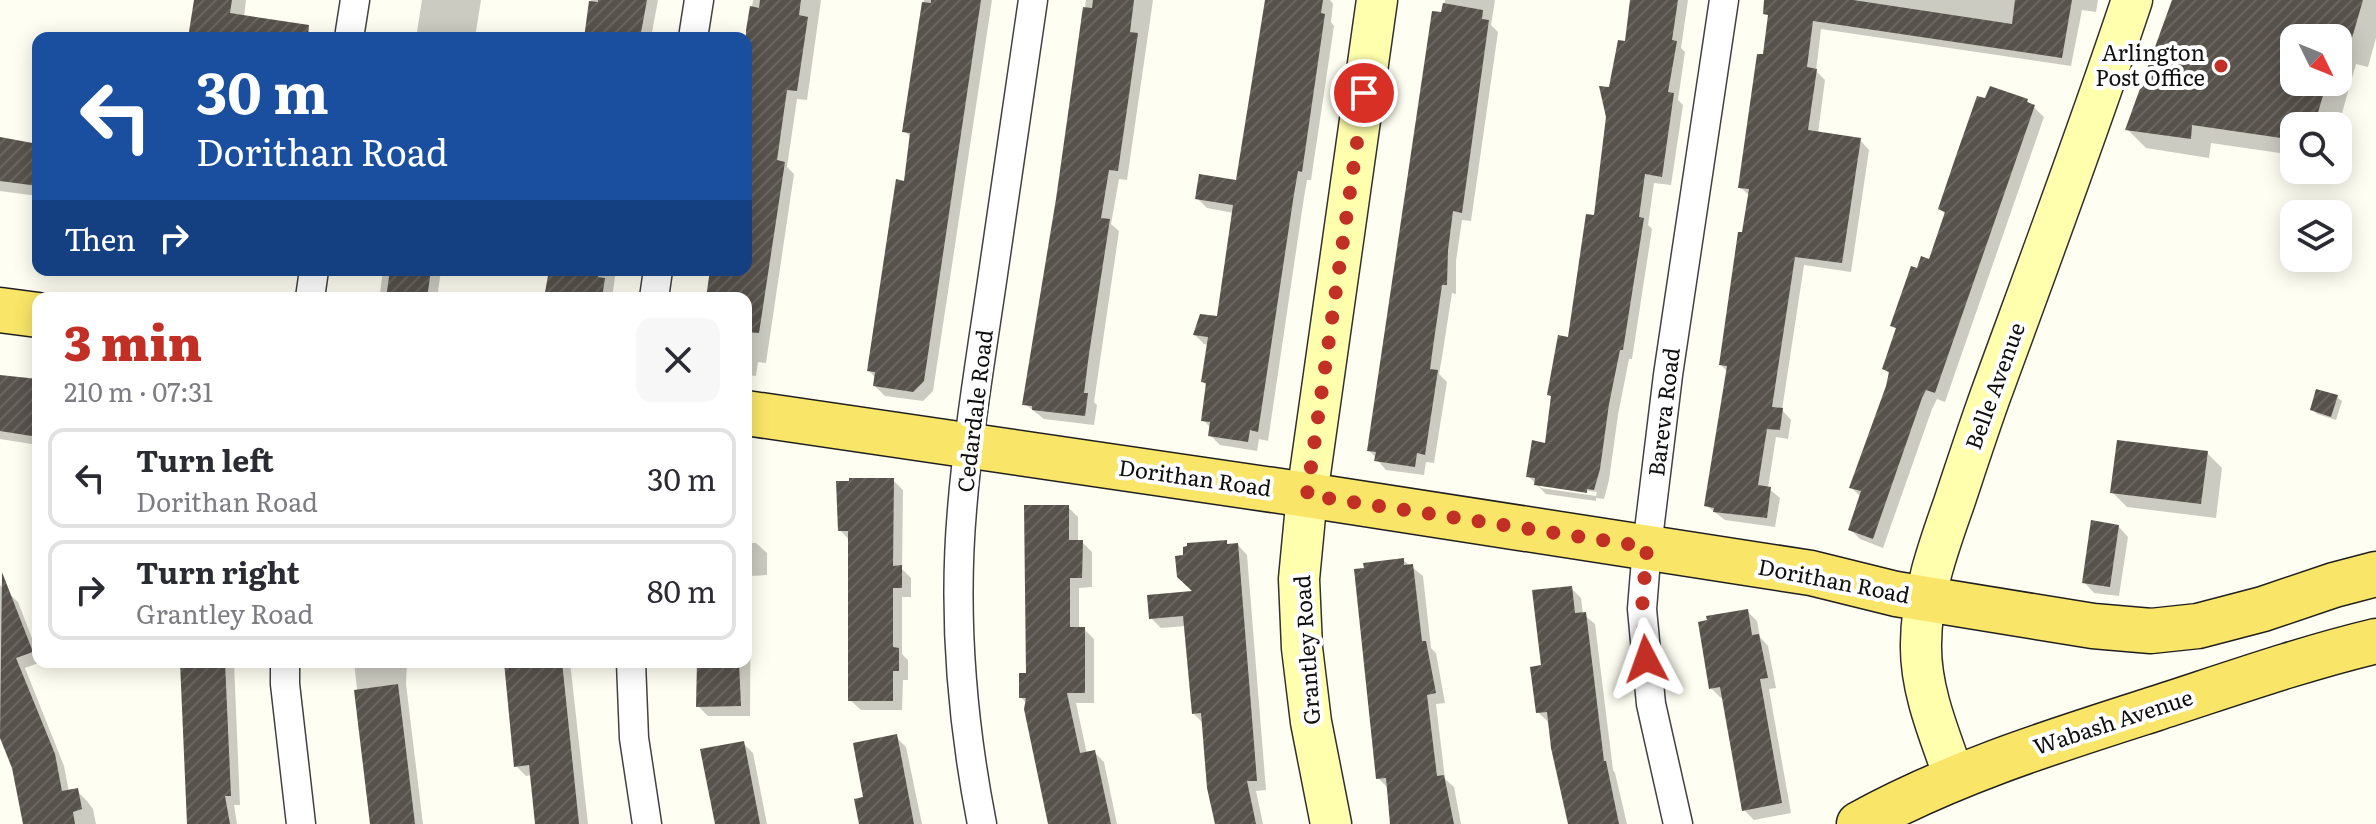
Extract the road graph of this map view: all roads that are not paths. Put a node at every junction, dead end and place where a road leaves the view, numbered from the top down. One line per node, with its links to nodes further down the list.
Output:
1 (355, 0): 7 (street)
2 (699, 0): 8 (street)
3 (1033, 0): 12 (street, Cedardale Road)
4 (1377, 0): 13 (street, Grantley Road)
5 (1724, 0): 14 (street, Bareva Road)
6 (2132, 0): 16 (street, Belle Avenue)
7 (350, 32)
8 (694, 32)
9 (0, 310): 10 (main road)
10 (32, 314)
11 (752, 414): 12 (main road, Dorithan Road)
12 (969, 445): 13 (main road, Dorithan Road); 23 (street, Cedardale Road)
13 (1307, 495): 14 (main road, Dorithan Road); 24 (street, Grantley Road)
14 (1647, 547): 16 (main road, Dorithan Road); 25 (street, Bareva Road)
15 (2376, 574): 16 (main road)
16 (1926, 599): 20 (street, Belle Avenue)
17 (2376, 641): 20 (main road, Wabash Avenue)
18 (285, 668): 21 (street)
19 (631, 668): 22 (street)
20 (1955, 779): 26 (main road, Wabash Avenue)
21 (301, 824)
22 (647, 824)
23 (982, 824)
24 (1331, 824)
25 (1678, 824)
26 (1859, 824)

